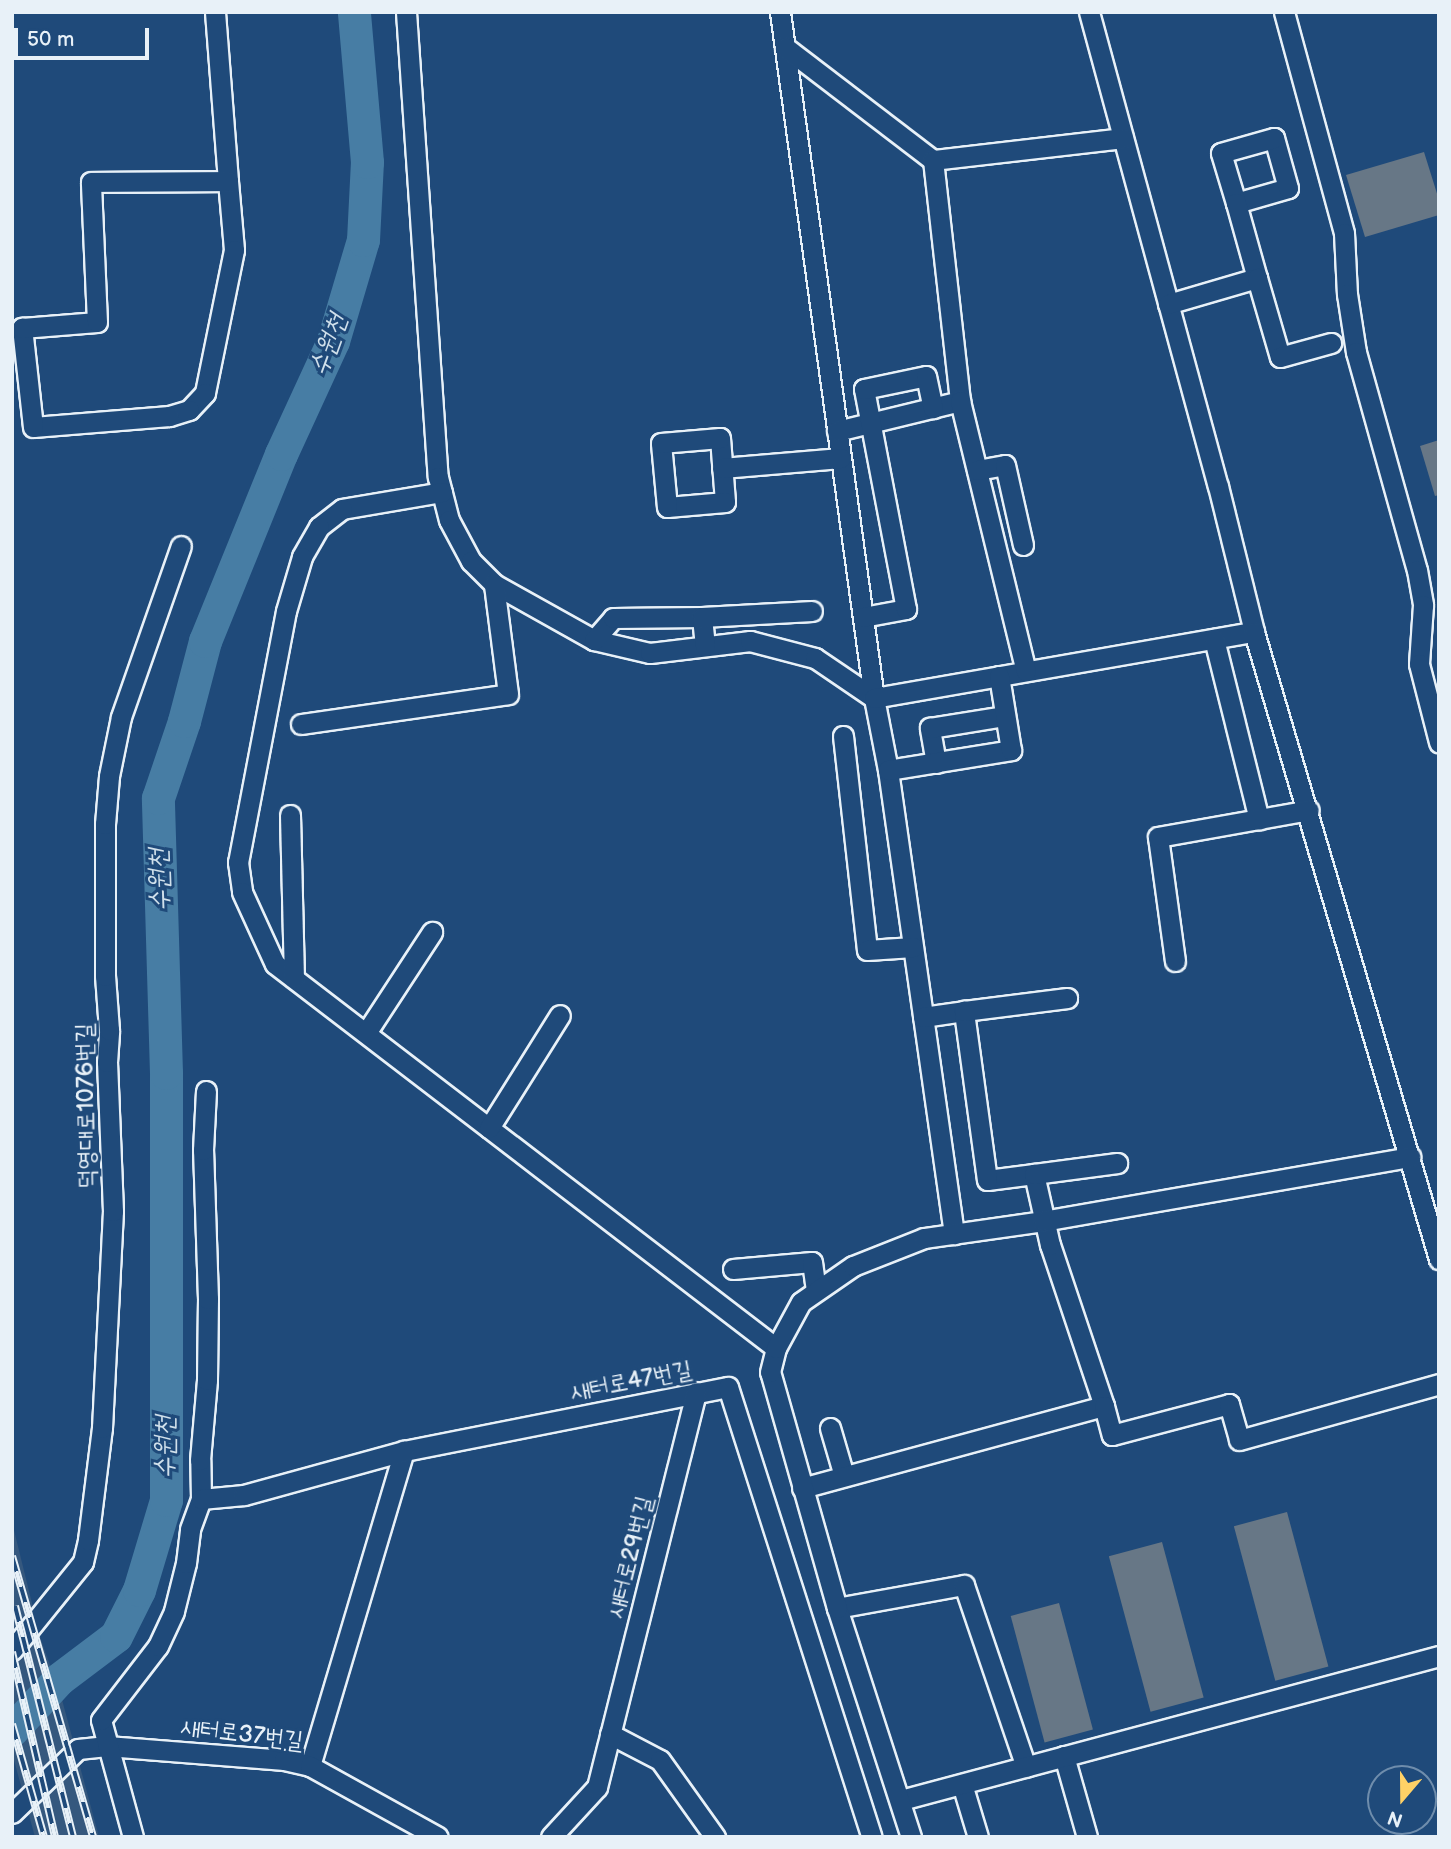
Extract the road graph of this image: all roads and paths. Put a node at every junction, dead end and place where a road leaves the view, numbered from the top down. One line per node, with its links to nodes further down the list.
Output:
1 (215, 12): 9 (street)
2 (406, 12): 21 (street)
3 (780, 12): 6 (street)
4 (1089, 12): 7 (street)
5 (1284, 12): 38 (street)
6 (785, 47): 8 (street); 17 (street)
7 (1123, 138): 8 (street); 12 (street)
8 (933, 160): 14 (street)
9 (229, 181): 9 (street)
10 (1236, 203): 11 (street)
11 (1257, 278): 12 (street); 13 (street)
12 (1168, 304): 28 (street)
13 (1331, 343)
14 (960, 401): 15 (street); 20 (street)
15 (933, 408): 16 (street); 16 (street)
16 (871, 423): 17 (street); 27 (street)
17 (837, 431): 18 (street)
18 (841, 458): 19 (street); 27 (street)
19 (722, 468): 19 (street)
20 (977, 470): 22 (street); 32 (street)
21 (442, 492): 24 (street); 47 (street)
22 (1023, 545)
23 (181, 546): 73 (street, 덕영대로1076번길)
24 (494, 584): 30 (street); 36 (street)
25 (811, 611): 26 (street)
26 (702, 617): 30 (street); 31 (street)
27 (863, 617): 34 (street)
28 (1254, 632): 29 (street); 41 (street)
29 (1214, 639): 32 (street); 43 (street)
30 (594, 640): 31 (street)
31 (705, 646): 34 (street)
32 (1026, 671): 33 (street)
33 (999, 676): 34 (street); 35 (street)
34 (874, 698): 40 (street)
35 (1005, 716): 39 (street); 39 (street)
36 (301, 724)
37 (843, 736): 45 (street)
38 (1439, 742)
39 (936, 762): 40 (street)
40 (888, 771): 45 (street)
41 (1308, 810): 43 (street); 55 (street)
42 (290, 815): 47 (street)
43 (1259, 819): 46 (street)
44 (432, 932): 52 (street)
45 (913, 947): 51 (street)
46 (1175, 961)
47 (294, 978): 52 (street)
48 (1067, 998): 49 (street)
49 (964, 1011): 51 (street); 57 (street)
50 (560, 1014): 54 (street)
51 (923, 1017): 59 (street)
52 (366, 1033): 54 (street)
53 (206, 1091): 71 (street)
54 (489, 1128): 63 (street)
55 (1410, 1157): 58 (street); 60 (street)
56 (1118, 1163): 57 (street)
57 (1034, 1174): 58 (street)
58 (1043, 1221): 59 (street); 66 (street)
59 (954, 1234): 62 (street)
60 (1439, 1259)
61 (733, 1269): 62 (street)
62 (816, 1291): 63 (street)
63 (776, 1348): 70 (street)
64 (1439, 1384): 66 (street)
65 (696, 1392): 68 (street, 새터로47번길); 75 (street, 새터로29번길); 87 (street, 새터로47번길)
66 (1104, 1406): 69 (street)
67 (830, 1428): 69 (street)
68 (404, 1451): 71 (street, 새터로47번길); 78 (street)
69 (844, 1476): 70 (street)
70 (802, 1488): 72 (street)
71 (201, 1499): 76 (street)
72 (837, 1608): 79 (street); 81 (street)
73 (12, 1650)
74 (1439, 1656): 77 (street)
75 (610, 1734): 85 (street, 새터로29번길); 86 (street)
76 (107, 1746): 78 (street, 새터로37번길); 82 (street, 새터로37번길); 83 (street)
77 (1065, 1756): 79 (street); 90 (street)
78 (310, 1766): 84 (street, 새터로37번길)
79 (1026, 1767): 80 (street)
80 (962, 1784): 81 (street); 89 (street)
81 (901, 1800): 88 (street)
82 (12, 1813)
83 (133, 1837)
84 (438, 1837)
85 (551, 1837)
86 (715, 1837)
87 (872, 1837)
88 (911, 1837)
89 (978, 1837)
90 (1087, 1837)

